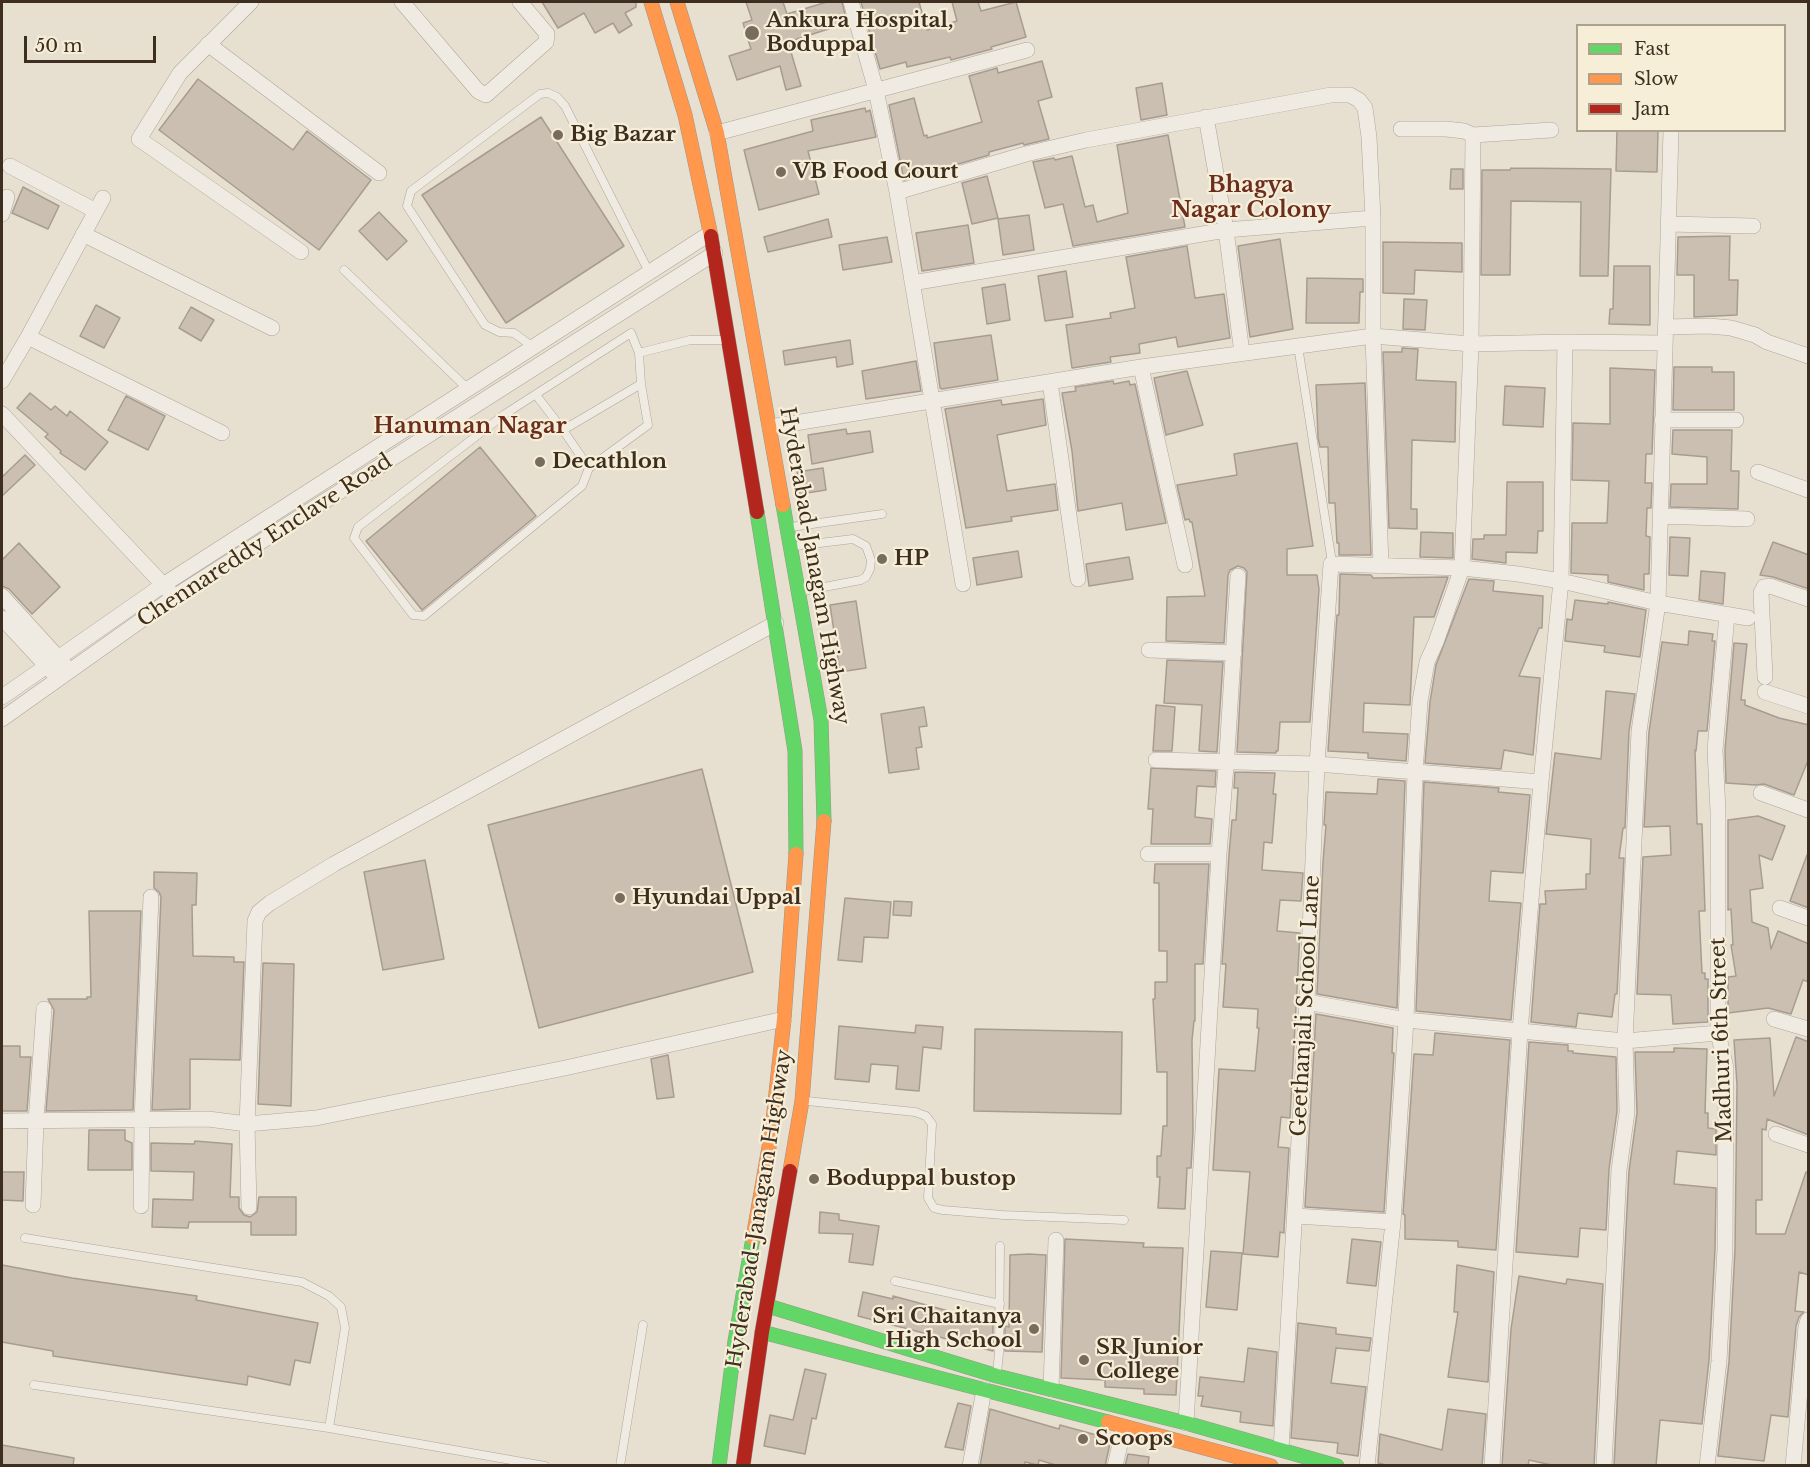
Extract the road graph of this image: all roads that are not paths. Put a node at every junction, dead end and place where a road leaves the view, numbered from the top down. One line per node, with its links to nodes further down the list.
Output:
1 (251, 2): 7 (street)
2 (402, 2): 3 (street)
3 (520, 2)
4 (651, 2): 26 (main road, Hyderabad-Janagam Highway)
5 (677, 2): 14 (main road, Hyderabad-Janagam Highway)
6 (851, 2): 9 (street)
7 (208, 44): 17 (street); 27 (street)
8 (1027, 50): 9 (street)
9 (876, 90): 14 (street); 18 (street)
10 (1206, 117): 18 (street); 21 (street); 24 (street)
11 (1401, 129): 15 (street)
12 (1551, 130): 15 (street)
13 (1671, 132): 22 (street)
14 (717, 133): 55 (main road, Hyderabad-Janagam Highway)
15 (1473, 135): 39 (street)
16 (10, 166): 25 (street)
17 (379, 173)
18 (897, 192): 31 (street)
19 (7, 197): 20 (street)
20 (2, 214)
21 (1373, 218): 24 (street); 34 (street)
22 (1668, 224): 23 (street); 32 (street)
23 (1753, 226)
24 (1226, 230): 31 (street); 43 (street)
25 (83, 234): 33 (street); 35 (street)
26 (709, 234): 28 (main road, Hyderabad-Janagam Highway); 30 (street, Chennareddy Enclave Road)
27 (301, 252)
28 (715, 253): 36 (main road, Hyderabad-Janagam Highway); 77 (street, Chennareddy Enclave Road)
29 (344, 270): 49 (lane)
30 (649, 272): 41 (street, Chennareddy Enclave Road); 41 (lane)
31 (912, 283): 51 (street)
32 (1665, 327): 38 (street); 44 (street)
33 (272, 328)
34 (1372, 336): 39 (street); 40 (street); 68 (street)
35 (28, 337): 46 (street); 57 (street)
36 (729, 340): 42 (lane); 83 (main road, Hyderabad-Janagam Highway)
37 (1565, 342): 38 (street); 39 (street); 72 (street)
38 (1664, 343): 53 (street)
39 (1471, 344): 69 (street)
40 (1298, 345): 43 (street); 66 (lane)
41 (533, 347): 49 (street, Chennareddy Enclave Road)
42 (639, 353): 48 (lane); 50 (lane)
43 (1242, 353): 45 (street)
44 (1809, 356)
45 (1141, 367): 47 (street); 67 (street)
46 (2, 381)
47 (1050, 382): 51 (street); 71 (street)
48 (641, 384): 56 (lane); 58 (lane)
49 (468, 389): 74 (street, Chennareddy Enclave Road)
50 (536, 395): 56 (lane); 58 (lane)
51 (932, 400): 55 (street); 73 (street)
52 (2, 414): 74 (street)
53 (1662, 420): 54 (street); 62 (street)
54 (1737, 420)
55 (770, 427): 64 (main road, Hyderabad-Janagam Highway)
56 (563, 430): 58 (lane)
57 (222, 433)
58 (589, 468)
59 (1758, 472): 60 (street)
60 (1809, 490)
61 (882, 514): 64 (lane)
62 (1660, 516): 63 (street); 79 (street)
63 (1747, 519)
64 (788, 527): 65 (main road, Hyderabad-Janagam Highway)
65 (791, 546): 75 (main road, Hyderabad-Janagam Highway); 75 (lane)
66 (1331, 564): 68 (street); 93 (street, Geethanjali School Lane)
67 (1185, 565)
68 (1381, 566): 69 (street)
69 (1462, 568): 72 (street); 94 (street)
70 (1238, 576): 85 (street)
71 (1078, 579)
72 (1560, 581): 79 (street); 95 (street)
73 (963, 584)
74 (163, 585): 77 (street); 86 (street, Chennareddy Enclave Road)
75 (799, 592): 104 (main road, Hyderabad-Janagam Highway)
76 (2, 596): 82 (street)
77 (174, 597): 87 (street, Chennareddy Enclave Road)
78 (1809, 599): 89 (street)
79 (1658, 603): 80 (street); 113 (street)
80 (1727, 615): 81 (street); 112 (street, Madhuri 6th Street)
81 (1748, 618)
82 (9, 619): 86 (street)
83 (776, 622): 103 (main road, Hyderabad-Janagam Highway); 118 (street)
84 (1149, 650): 85 (street)
85 (1234, 653): 92 (street)
86 (53, 662): 87 (street); 88 (street, Chennareddy Enclave Road)
87 (64, 674): 90 (street, Chennareddy Enclave Road)
88 (2, 697)
89 (1809, 706)
90 (2, 719)
91 (1156, 760): 92 (street)
92 (1227, 761): 93 (street); 99 (street)
93 (1317, 764): 94 (street); 105 (street, Geethanjali School Lane)
94 (1415, 773): 95 (street); 109 (street)
95 (1541, 782): 111 (street)
96 (1761, 793): 97 (street)
97 (1809, 810)
98 (1148, 854): 99 (street)
99 (1219, 854): 140 (street)
100 (151, 897): 117 (street)
101 (1780, 908): 102 (street)
102 (1809, 918)
103 (787, 977): 104 (main road); 107 (main road, Hyderabad-Janagam Highway)
104 (812, 977): 114 (main road, Hyderabad-Janagam Highway)
105 (1307, 1002): 109 (street); 124 (street, Geethanjali School Lane)
106 (44, 1009): 116 (street)
107 (784, 1019): 118 (street); 146 (main road, Hyderabad-Janagam Highway)
108 (1774, 1019): 110 (street)
109 (1406, 1020): 111 (street); 126 (street)
110 (1809, 1029)
111 (1520, 1031): 113 (street); 153 (street)
112 (1718, 1033): 113 (street); 155 (street, Madhuri 6th Street)
113 (1625, 1041): 154 (street)
114 (802, 1101): 125 (lane); 132 (main road, Hyderabad-Janagam Highway)
115 (2, 1121): 116 (street)
116 (36, 1121): 117 (street); 121 (street)
117 (142, 1121): 118 (street); 122 (street)
118 (247, 1124): 123 (street)
119 (1776, 1134): 120 (street)
120 (1809, 1145)
121 (33, 1205)
122 (141, 1206)
123 (249, 1207)
124 (1294, 1216): 126 (street); 143 (street, Geethanjali School Lane)
125 (1124, 1220)
126 (1394, 1222): 152 (street)
127 (25, 1238): 142 (lane)
128 (1056, 1240): 138 (street)
129 (1000, 1246): 131 (lane)
130 (895, 1281): 131 (lane)
131 (1000, 1304): 136 (lane)
132 (768, 1306): 135 (main road, Hyderabad-Janagam Highway); 136 (main road)
133 (1809, 1320): 156 (street)
134 (643, 1325): 145 (lane)
135 (762, 1332): 139 (main road); 147 (main road, Hyderabad-Janagam Highway)
136 (997, 1376): 138 (main road)
137 (34, 1385): 142 (lane)
138 (1051, 1389): 140 (main road)
139 (984, 1390): 141 (main road); 148 (street)
140 (1186, 1423): 143 (main road)
141 (1124, 1427): 149 (street); 150 (main road)
142 (329, 1428): 144 (lane)
143 (1281, 1449): 151 (main road)
144 (545, 1466)
145 (620, 1466)
146 (719, 1466)
147 (743, 1466)
148 (970, 1466)
149 (1115, 1466)
150 (1271, 1466)
151 (1336, 1466)
152 (1367, 1466)
153 (1492, 1466)
154 (1604, 1466)
155 (1707, 1466)
156 (1793, 1466)

